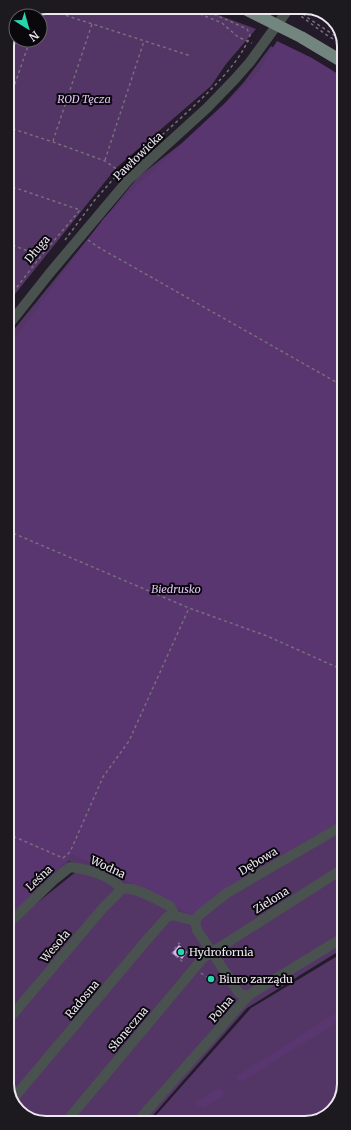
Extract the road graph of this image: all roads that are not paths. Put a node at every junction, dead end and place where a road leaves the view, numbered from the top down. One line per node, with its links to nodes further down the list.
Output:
1 (256, 14): 3 (main road)
2 (282, 14): 3 (street, Pawłowicka)
3 (277, 24): 4 (main road); 5 (street, Pawłowicka)
4 (337, 59)
5 (14, 318)
6 (337, 829): 12 (street, Dębowa)
7 (70, 867): 9 (street, Wodna); 11 (street, Leśna)
8 (337, 872): 14 (street, Zielona)
9 (122, 888): 10 (street, Wodna); 16 (street, Wesoła)
10 (172, 915): 12 (street); 17 (street, Radosna)
11 (14, 918)
12 (195, 921): 14 (street)
13 (337, 941): 15 (street, Polna)
14 (211, 952): 15 (street); 18 (street, Słoneczna)
15 (249, 994): 19 (street, Polna)
16 (14, 1013)
17 (16, 1095)
18 (71, 1116)
19 (142, 1116)

